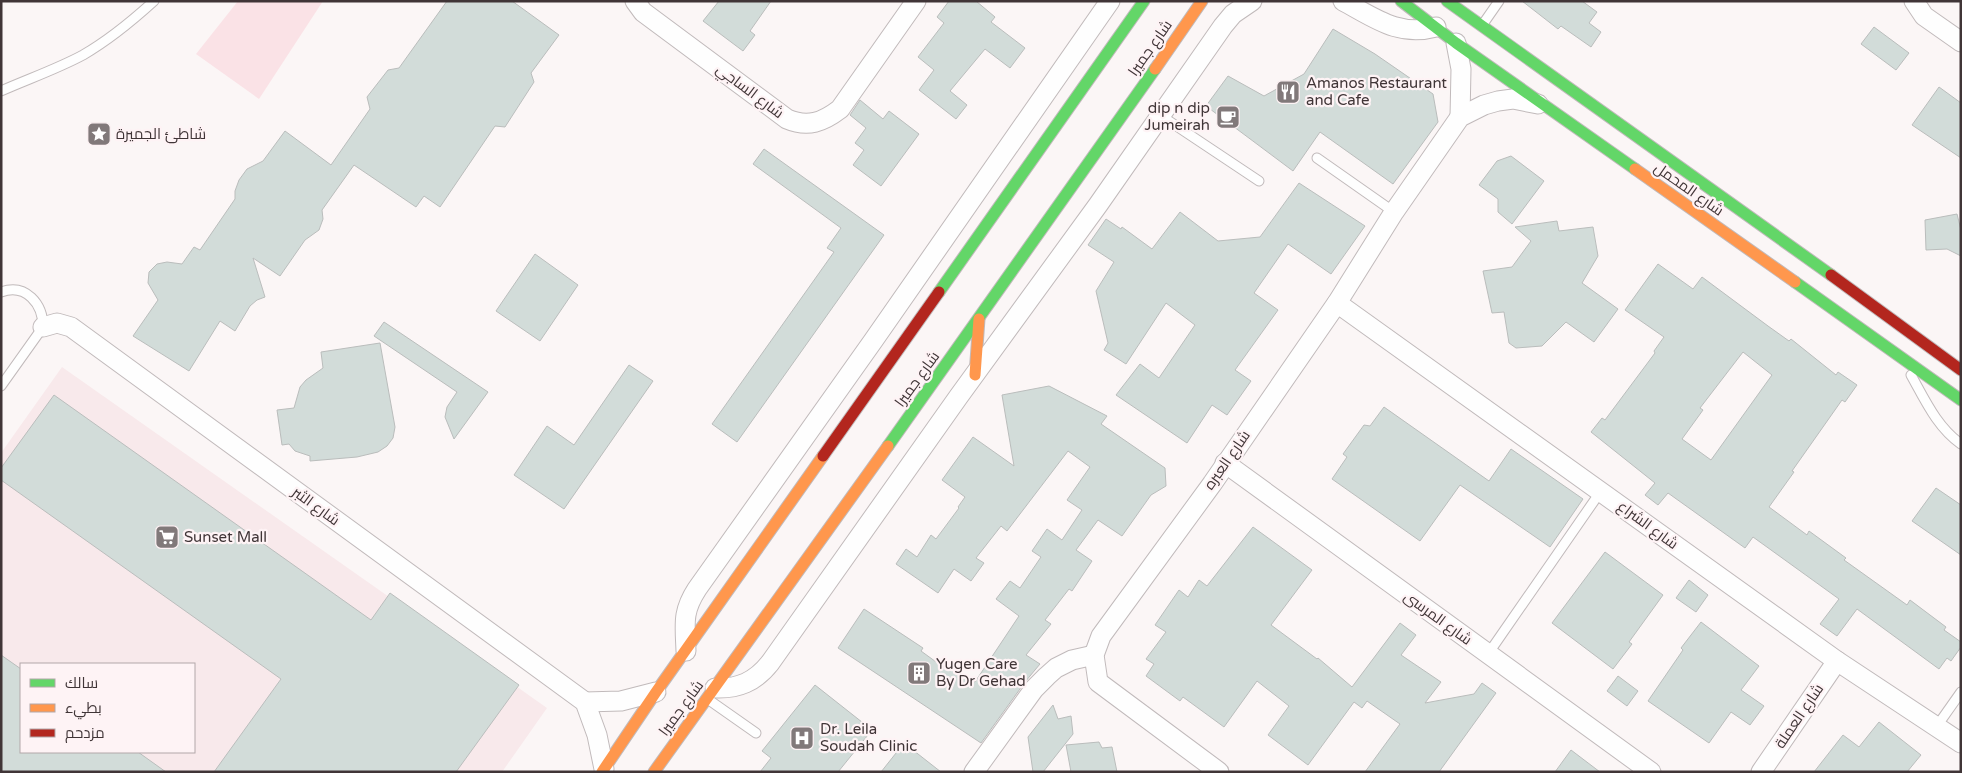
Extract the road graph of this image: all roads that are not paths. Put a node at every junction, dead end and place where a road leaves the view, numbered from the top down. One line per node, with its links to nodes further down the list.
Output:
1 (154, 1): 18 (lane)
2 (635, 1): 3 (street, شارع الساجي)
3 (916, 1)
4 (1110, 1): 38 (street)
5 (1144, 1): 38 (main road, شارع جميرا)
6 (1202, 1): 19 (main road, شارع جميرا)
7 (1252, 1): 21 (street)
8 (1343, 1): 13 (street)
9 (1401, 1): 13 (main road, شارع المحمل)
10 (1499, 1): 14 (lane)
11 (1914, 1): 15 (street)
12 (1448, 2): 14 (main road, شارع المحمل)
13 (1436, 27): 16 (main road, شارع المحمل)
14 (1482, 27): 31 (main road, شارع المحمل)
15 (1961, 42)
16 (1456, 44): 20 (main road, شارع المحمل); 22 (street)
17 (1129, 84): 19 (main road)
18 (1, 91)
19 (1132, 100): 28 (main road, شارع جميرا)
20 (1547, 107): 22 (street, شارع العبره); 30 (main road, شارع المحمل)
21 (1160, 115): 24 (lane); 32 (street)
22 (1460, 118): 25 (street, شارع العبره)
23 (1317, 158): 25 (lane)
24 (1259, 181)
25 (1394, 212): 27 (street, شارع العبره)
26 (1, 292): 29 (lane)
27 (1337, 303): 36 (street, شارع العبره); 37 (street, شارع الشراع)
28 (979, 319): 32 (main road); 44 (main road, شارع جميرا)
29 (43, 327): 33 (lane); 45 (street, شارع الثبر)
30 (1900, 357): 34 (main road, شارع المحمل); 35 (lane)
31 (1961, 370)
32 (975, 374): 44 (street)
33 (1, 386)
34 (1961, 400)
35 (1961, 444)
36 (1225, 463): 39 (street, شارع المرسى); 40 (street, شارع العبره)
37 (1601, 491): 39 (lane); 41 (street, شارع الشراع)
38 (686, 650): 42 (main road, شارع جميرا)
39 (1488, 654): 55 (street, شارع المرسى)
40 (1094, 655): 53 (street); 54 (street)
41 (1837, 660): 46 (street, شارع الشراع); 56 (street, شارع العملة)
42 (656, 692): 45 (street); 50 (main road, شارع جميرا)
43 (1961, 692): 46 (lane)
44 (710, 693): 47 (lane); 49 (main road, شارع جميرا)
45 (585, 702): 50 (street)
46 (1937, 726): 48 (street, شارع الشراع)
47 (756, 733)
48 (1961, 743)
49 (672, 746): 51 (main road, شارع جميرا); 52 (street)
50 (603, 770)
51 (654, 772)
52 (675, 772)
53 (974, 772)
54 (1219, 772)
55 (1652, 772)
56 (1761, 772)

